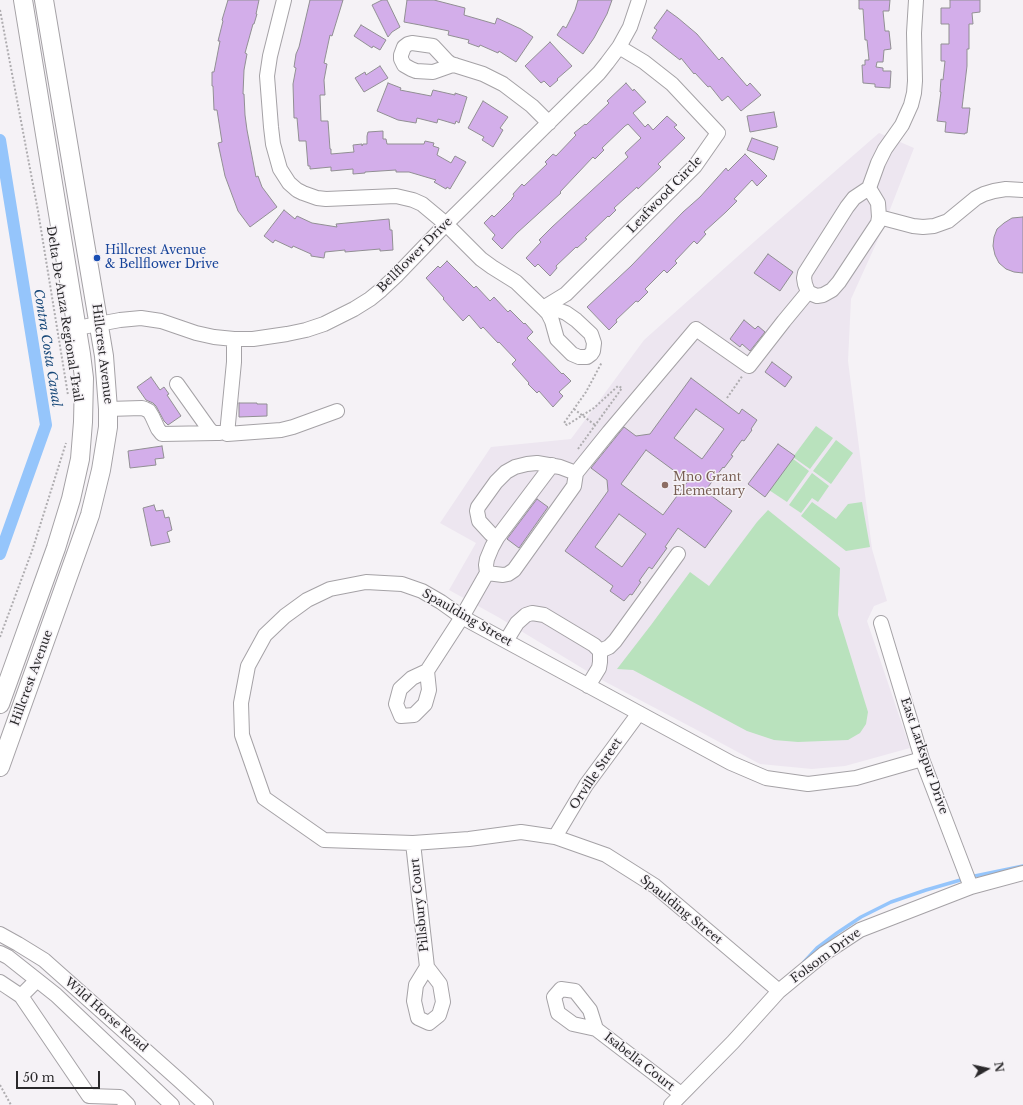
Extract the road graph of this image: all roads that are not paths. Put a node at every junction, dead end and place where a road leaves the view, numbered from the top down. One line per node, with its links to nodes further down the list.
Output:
1 (23, 0): 15 (main road, Hillcrest Avenue)
2 (44, 0): 14 (main road, Hillcrest Avenue)
3 (284, 0): 12 (street)
4 (639, 0): 6 (street, Bellflower Drive)
5 (916, 0): 9 (street)
6 (619, 47): 8 (street, Bellflower Drive); 12 (street, Leafwood Circle)
7 (455, 66): 8 (street)
8 (549, 123): 12 (street, Bellflower Drive)
9 (870, 188): 11 (street); 13 (street)
10 (1023, 190): 11 (street)
11 (879, 217): 13 (street)
12 (446, 224): 16 (street, Bellflower Drive)
13 (808, 292): 22 (street)
14 (99, 324): 15 (street, Bellflower Drive); 16 (street, Bellflower Drive); 18 (main road, Hillcrest Avenue)
15 (77, 328): 32 (main road, Hillcrest Avenue)
16 (234, 339): 20 (street)
17 (177, 384): 20 (street)
18 (108, 409): 20 (street); 35 (main road, Hillcrest Avenue)
19 (336, 411): 20 (street)
20 (221, 433)
21 (552, 465): 22 (street); 23 (street); 23 (street)
22 (576, 473): 25 (street)
23 (497, 538): 25 (street)
24 (678, 554): 29 (street)
25 (487, 573): 26 (street)
26 (462, 617): 28 (street, Spaulding Street); 30 (street); 37 (street, Spaulding Street)
27 (881, 623): 34 (street, East Larkspur Drive)
28 (506, 641): 29 (street); 31 (street, Spaulding Street)
29 (600, 651): 31 (street)
30 (427, 672)
31 (588, 686): 33 (street, Spaulding Street)
32 (0, 704)
33 (639, 713): 34 (street, Spaulding Street); 36 (street, Orville Street)
34 (922, 758): 39 (street, East Larkspur Drive)
35 (0, 767)
36 (555, 837): 37 (street, Spaulding Street); 45 (street, Spaulding Street)
37 (413, 843): 42 (street, Pillsbury Court)
38 (1023, 872): 39 (street, Folsom Drive)
39 (971, 887): 45 (street, Folsom Drive)
40 (0, 934): 51 (street, Wild Horse Road)
41 (0, 952): 43 (street, Wild Horse Road)
42 (427, 967)
43 (37, 980): 46 (street); 49 (street, Wild Horse Road)
44 (0, 982): 46 (street)
45 (779, 991): 48 (street, Folsom Drive)
46 (22, 996): 50 (street)
47 (596, 1029): 48 (street, Isabella Court)
48 (681, 1094): 52 (street, Folsom Drive)
49 (168, 1103)
50 (128, 1105)
51 (206, 1105)
52 (671, 1105)

